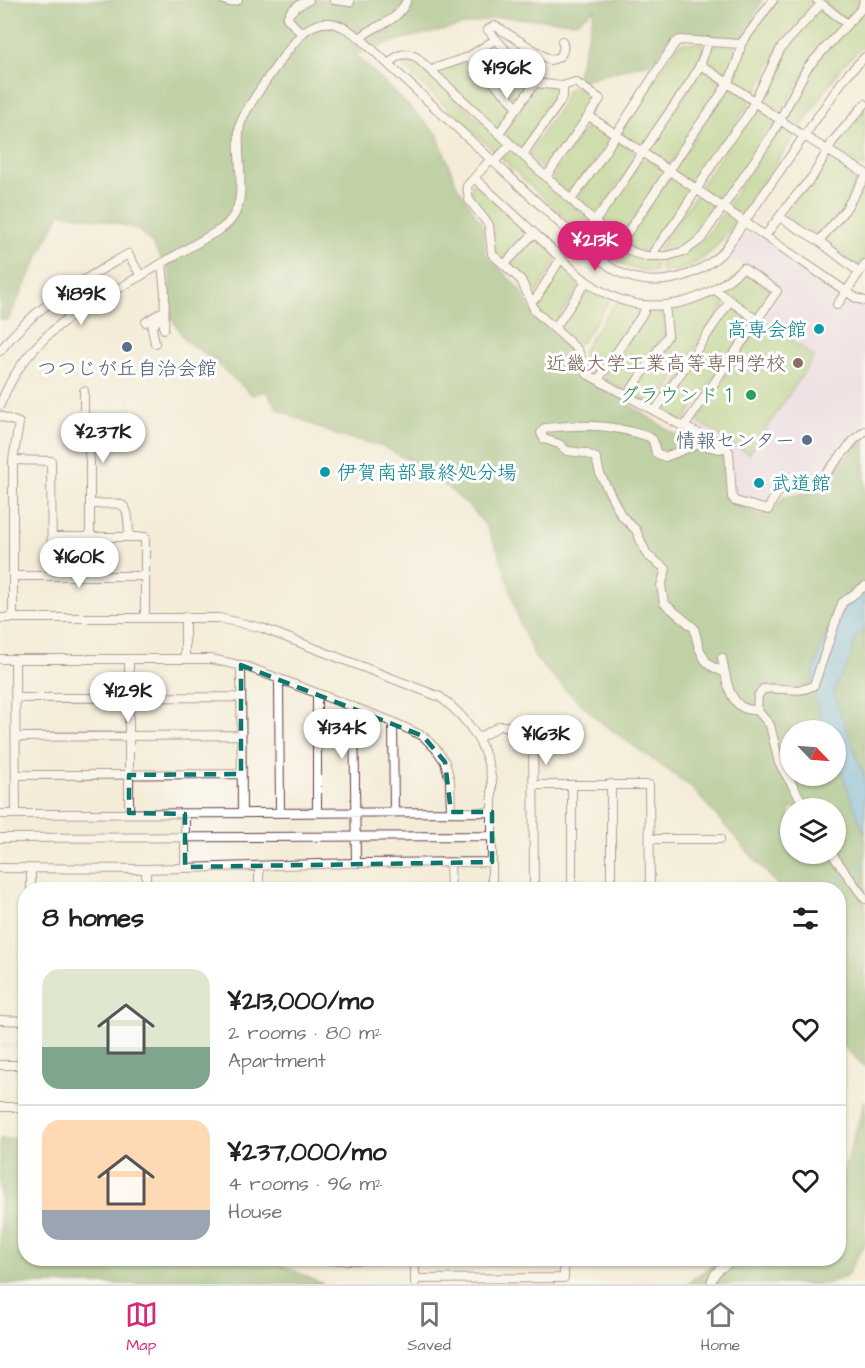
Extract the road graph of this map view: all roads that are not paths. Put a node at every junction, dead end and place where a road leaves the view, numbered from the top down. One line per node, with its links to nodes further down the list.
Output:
1 (224, 0): 2 (street)
2 (238, 0)
3 (309, 0): 11 (street)
4 (334, 0): 8 (street)
5 (407, 0): 12 (street)
6 (773, 0): 16 (street)
7 (864, 0): 10 (street)
8 (350, 2)
9 (819, 2): 10 (street); 25 (street)
10 (847, 24): 29 (street)
11 (302, 34): 12 (street); 55 (street)
12 (360, 38): 19 (street)
13 (496, 39): 14 (street); 17 (street); 22 (street)
14 (562, 40)
15 (708, 41): 16 (street); 20 (street); 31 (street)
16 (741, 44): 23 (street)
17 (468, 57): 21 (street); 27 (street)
18 (865, 57): 32 (street)
19 (389, 64): 21 (street); 37 (street)
20 (702, 65): 23 (street); 35 (street)
21 (432, 72): 30 (street)
22 (535, 83): 24 (street); 27 (street)
23 (728, 84): 25 (street); 38 (street)
24 (563, 86): 28 (street); 36 (street)
25 (754, 102): 29 (street); 42 (street)
26 (865, 104): 34 (street)
27 (518, 107): 30 (street)
28 (589, 116): 31 (street); 40 (street)
29 (781, 120): 32 (street); 44 (street)
30 (499, 133): 36 (street)
31 (615, 134): 35 (street); 43 (street)
32 (801, 134): 34 (street); 47 (street)
33 (509, 146): 37 (street)
34 (827, 152): 39 (street); 45 (street)
35 (642, 153): 38 (street); 46 (street)
36 (522, 155): 40 (street)
37 (493, 161): 41 (street); 50 (street)
38 (669, 171): 42 (street); 52 (street)
39 (865, 175): 51 (street)
40 (546, 177): 43 (street)
41 (474, 178): 48 (street); 57 (street)
42 (696, 189): 44 (street); 53 (street)
43 (571, 200): 46 (street)
44 (723, 207): 47 (street); 53 (street)
45 (779, 218): 49 (street); 51 (street)
46 (595, 222): 50 (street); 52 (street)
47 (744, 222): 49 (street); 50 (street)
48 (534, 233): 54 (street); 57 (street)
49 (765, 236): 62 (street)
50 (579, 240)
51 (819, 241): 58 (street)
52 (619, 244): 53 (street)
53 (653, 256)
54 (561, 258): 60 (street); 63 (street)
55 (162, 264): 59 (street); 69 (street)
56 (865, 264): 58 (street)
57 (504, 266): 63 (street)
58 (859, 272): 62 (street)
59 (141, 276): 75 (street); 78 (street)
60 (586, 282): 67 (street); 72 (street)
61 (715, 290): 65 (street); 68 (street); 70 (street)
62 (846, 291): 64 (street); 66 (street)
63 (531, 301): 72 (street)
64 (865, 301)
65 (730, 302): 70 (street); 81 (street)
66 (837, 304)
67 (645, 305): 68 (street); 76 (street)
68 (665, 305): 79 (street)
69 (164, 310): 71 (street); 73 (street); 74 (street)
70 (757, 320): 83 (street)
71 (146, 322)
72 (555, 328): 76 (street)
73 (164, 329)
74 (155, 344)
75 (1, 347)
76 (598, 380): 79 (street)
77 (84, 391): 87 (street)
78 (2, 393): 80 (street)
79 (627, 396): 81 (street)
80 (0, 405)
81 (655, 411): 83 (street)
82 (0, 416): 86 (street)
83 (684, 427): 85 (street)
84 (865, 431): 85 (street)
85 (726, 446): 105 (street)
86 (13, 460): 88 (street); 91 (street)
87 (90, 504): 89 (street); 90 (street)
88 (51, 537): 90 (street); 92 (street)
89 (129, 537): 90 (street); 93 (street)
90 (90, 538)
91 (13, 576): 92 (street); 98 (street)
92 (52, 576): 93 (street)
93 (145, 576): 95 (street)
94 (865, 586): 112 (street)
95 (145, 617): 96 (street); 98 (street)
96 (184, 617): 103 (street); 117 (street)
97 (0, 618): 98 (street)
98 (13, 618)
99 (722, 658): 105 (street)
100 (0, 659): 101 (street)
101 (15, 659): 102 (street); 108 (street)
102 (129, 659): 103 (street); 109 (street)
103 (185, 659): 104 (street)
104 (241, 665): 106 (street); 110 (street)
105 (725, 673): 112 (street)
106 (279, 679): 107 (street); 132 (street)
107 (317, 693): 111 (street); 125 (street)
108 (15, 698): 109 (street); 116 (street)
109 (129, 698): 110 (street); 115 (street)
110 (241, 698): 114 (street)
111 (354, 707): 113 (street); 126 (street)
112 (757, 710): 124 (street)
113 (393, 722): 127 (street); 133 (street)
114 (241, 735): 115 (street); 118 (street)
115 (129, 736): 116 (street); 120 (street)
116 (16, 737): 119 (street)
117 (479, 738): 122 (street); 128 (street)
118 (241, 774): 120 (street); 131 (street)
119 (16, 775): 120 (street); 135 (street)
120 (129, 775): 129 (street)
121 (611, 784): 123 (street); 140 (street); 158 (street)
122 (533, 785): 123 (street); 156 (street)
123 (572, 785): 157 (street)
124 (800, 798)
125 (317, 812): 126 (street); 132 (street)
126 (355, 812): 133 (street); 138 (street)
127 (451, 812): 128 (street); 133 (street)
128 (492, 812): 136 (street)
129 (129, 813): 130 (street); 135 (street)
130 (185, 813): 131 (street); 137 (street)
131 (242, 813): 132 (street)
132 (280, 813)
133 (394, 813)
134 (0, 814): 135 (street)
135 (16, 814)
136 (492, 836): 138 (street); 142 (street)
137 (185, 837): 138 (street); 139 (street); 146 (street)
138 (355, 837): 143 (street)
139 (0, 838)
140 (650, 839): 141 (street); 159 (street)
141 (720, 839)
142 (492, 862): 144 (street); 155 (street)
143 (356, 863): 144 (street); 147 (street)
144 (450, 863): 154 (street)
145 (840, 864): 160 (street)
146 (185, 867): 147 (street); 150 (street)
147 (260, 867): 153 (street)
148 (0, 868): 149 (street)
149 (31, 868): 150 (street); 151 (street)
150 (146, 868): 152 (street)
151 (31, 882)
152 (146, 882)
153 (259, 882)
154 (451, 882)
155 (492, 882)
156 (534, 882)
157 (572, 882)
158 (611, 882)
159 (650, 882)
160 (865, 899)
161 (0, 1020): 162 (street)
162 (18, 1021)
163 (0, 1065): 164 (street)
164 (18, 1065)
165 (0, 1107): 166 (street)
166 (18, 1107)
167 (414, 1266): 170 (street)
168 (564, 1266): 170 (street)
169 (725, 1266): 171 (street)
170 (415, 1281)
171 (711, 1284)

